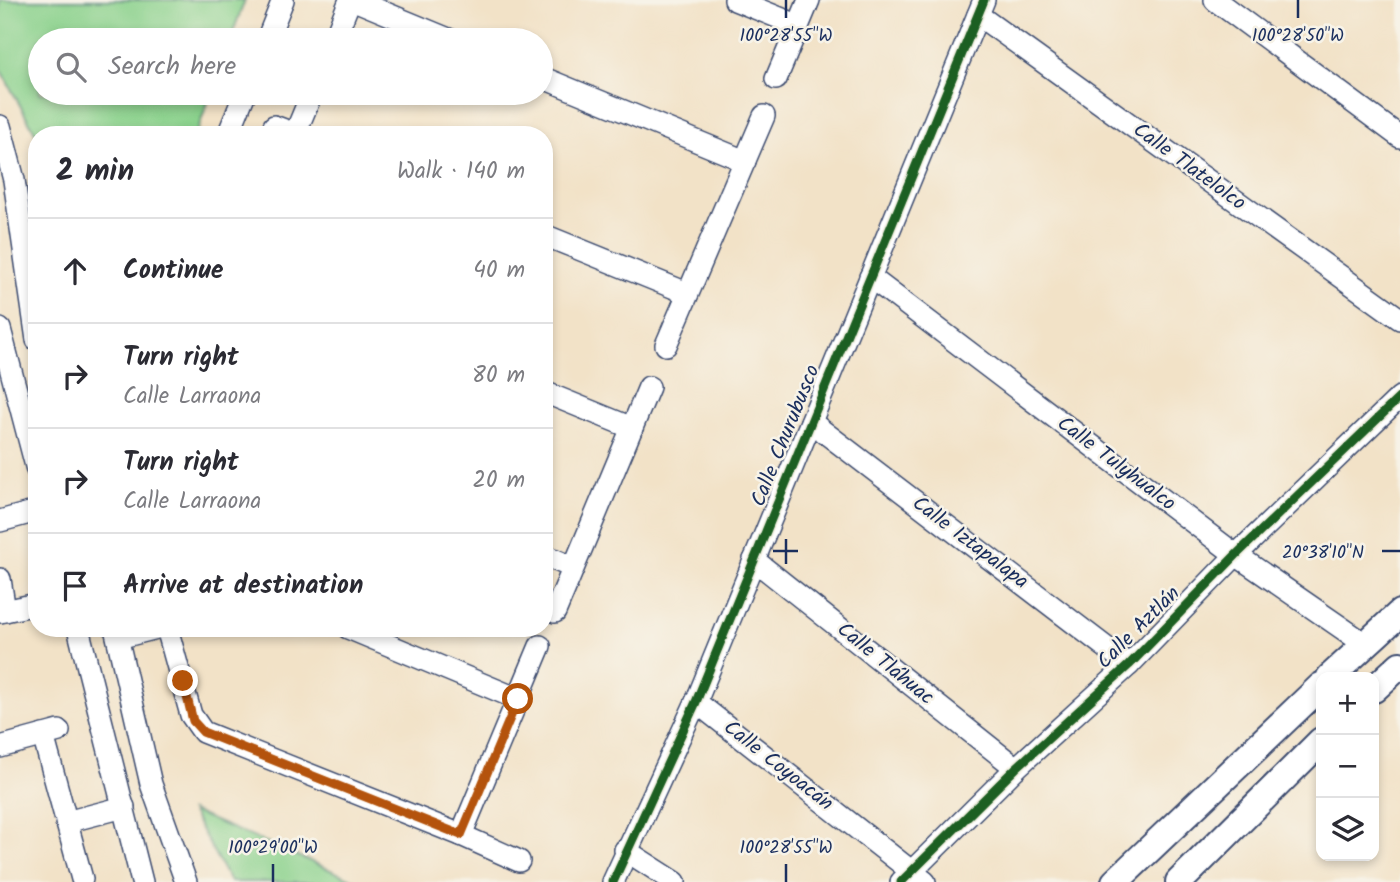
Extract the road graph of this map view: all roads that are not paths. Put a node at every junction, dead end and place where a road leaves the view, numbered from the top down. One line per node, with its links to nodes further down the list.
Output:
1 (283, 0): 8 (street)
2 (352, 0): 9 (street); 10 (street)
3 (735, 0): 7 (street)
4 (809, 0): 7 (street)
5 (1215, 0): 19 (street)
6 (981, 7): 23 (street, Calle Churubusco); 26 (street, Calle Tlatelolco)
7 (797, 26): 11 (street)
8 (274, 28)
9 (339, 28)
10 (421, 28)
11 (776, 79)
12 (553, 82): 20 (street)
13 (240, 105): 16 (street)
14 (308, 105): 17 (street)
15 (764, 117): 20 (street)
16 (232, 126)
17 (300, 126)
18 (1, 129): 21 (street)
19 (1400, 136)
20 (745, 161): 25 (street)
21 (7, 182): 24 (street)
22 (553, 239): 25 (street)
23 (870, 277): 32 (street, Calle Churubusco); 37 (street, Calle Tulyhualco)
24 (28, 293)
25 (687, 293): 28 (street)
26 (1400, 319)
27 (0, 329): 34 (street)
28 (666, 345)
29 (649, 387): 33 (street)
30 (553, 396): 33 (street)
31 (1400, 397): 37 (street, Calle Aztlán)
32 (811, 422): 39 (street, Calle Churubusco); 52 (street, Calle Iztapalapa)
33 (632, 428): 40 (street)
34 (28, 436)
35 (28, 514): 36 (street)
36 (0, 522)
37 (1236, 555): 50 (street, Calle Tulyhualco); 52 (street, Calle Aztlán)
38 (553, 559): 40 (street)
39 (754, 560): 58 (street, Calle Churubusco); 61 (street, Calle Tláhuac)
40 (572, 567): 44 (street)
41 (0, 579): 43 (street)
42 (28, 606): 43 (street)
43 (3, 611)
44 (555, 612)
45 (1400, 613): 50 (street)
46 (80, 637): 62 (street)
47 (117, 637): 70 (street)
48 (169, 637): 64 (street)
49 (370, 637): 57 (street)
50 (1365, 644): 54 (street)
51 (540, 646): 57 (street)
52 (1129, 665): 61 (street, Calle Aztlán)
53 (1400, 665): 55 (street)
54 (1335, 672)
55 (1379, 684)
56 (1316, 691): 73 (street)
57 (518, 699): 64 (street)
58 (696, 702): 65 (street, Calle Churubusco); 68 (street, Calle Coyoacán)
59 (1316, 746): 74 (street)
60 (0, 747): 63 (street)
61 (1016, 768): 68 (street, Calle Aztlán)
62 (124, 807): 63 (street); 69 (street)
63 (66, 822): 67 (street)
64 (461, 835): 66 (street)
65 (625, 849): 71 (street, Calle Churubusco); 72 (street)
66 (519, 861)
67 (84, 878)
68 (912, 878)
69 (142, 882)
70 (186, 882)
71 (613, 882)
72 (675, 882)
73 (1115, 882)
74 (1179, 882)

